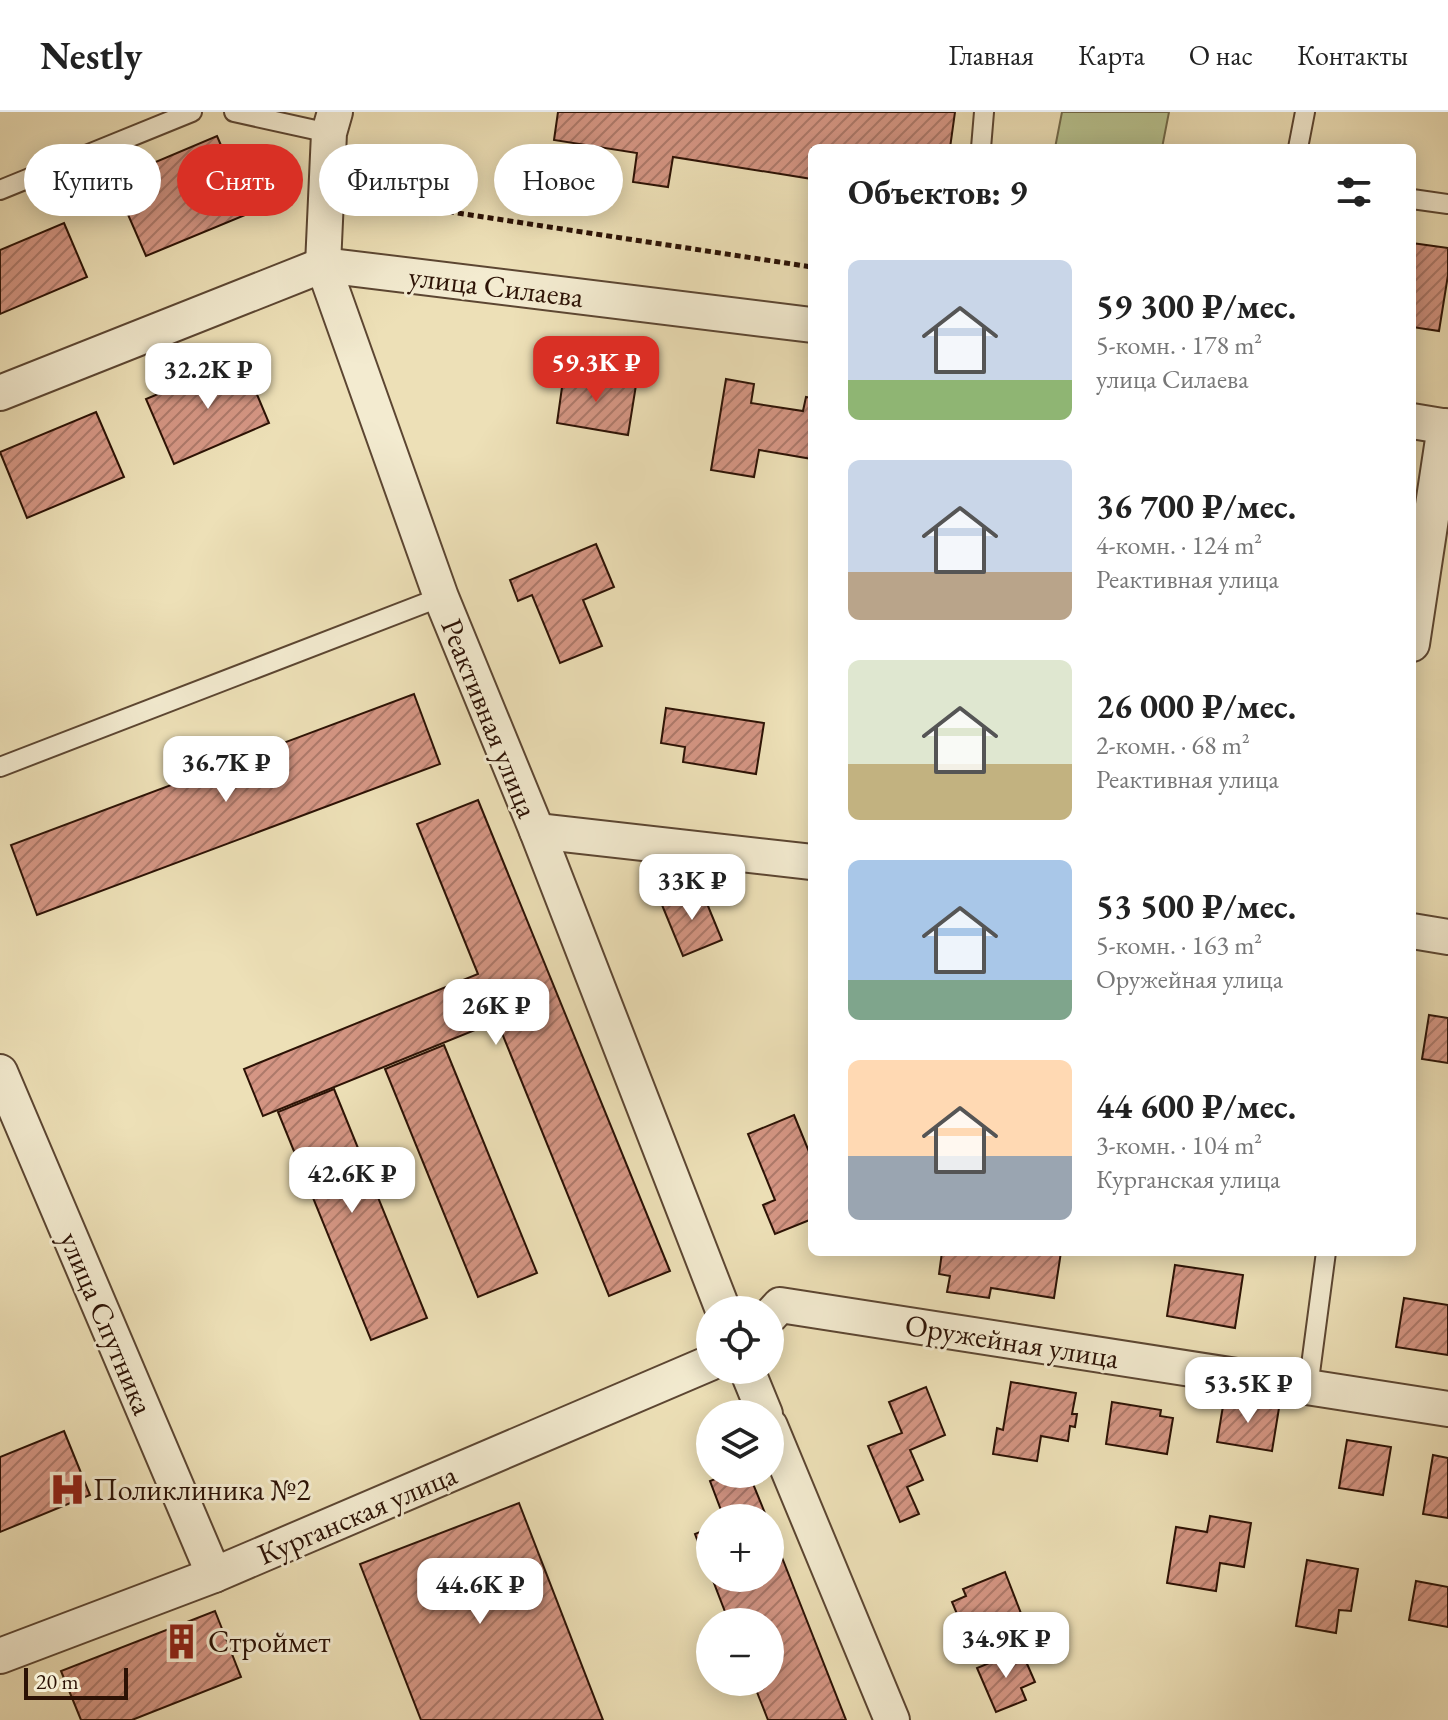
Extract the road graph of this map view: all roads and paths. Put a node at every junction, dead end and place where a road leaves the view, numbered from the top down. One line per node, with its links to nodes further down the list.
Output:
1 (192, 112): 8 (lane)
2 (234, 112): 5 (lane)
3 (984, 112): 6 (lane)
4 (1305, 112): 7 (lane)
5 (332, 123): 12 (street, Реактивная улица)
6 (981, 144)
7 (1299, 144)
8 (0, 190)
9 (1416, 200): 10 (lane)
10 (1448, 204)
11 (474, 216): 13 (path)
12 (323, 265): 14 (street, улица Силаева); 15 (street); 17 (street, Реактивная улица)
13 (808, 266)
14 (808, 325)
15 (0, 393)
16 (1435, 424): 18 (street)
17 (441, 597): 19 (lane); 20 (street, Реактивная улица)
18 (1416, 606)
19 (0, 767)
20 (537, 831): 21 (street); 26 (street, Реактивная улица)
21 (808, 862)
22 (1416, 932): 23 (street)
23 (1448, 937)
24 (0, 1072): 32 (street, улица Спутника)
25 (1325, 1256): 29 (lane)
26 (718, 1296)
27 (784, 1306): 29 (street, Оружейная улица)
28 (696, 1369): 32 (street, Курганская улица)
29 (1308, 1388): 30 (street, Оружейная улица)
30 (1448, 1409)
31 (784, 1460): 34 (street)
32 (214, 1575): 33 (street, Курганская улица)
33 (0, 1656)
34 (892, 1720)

